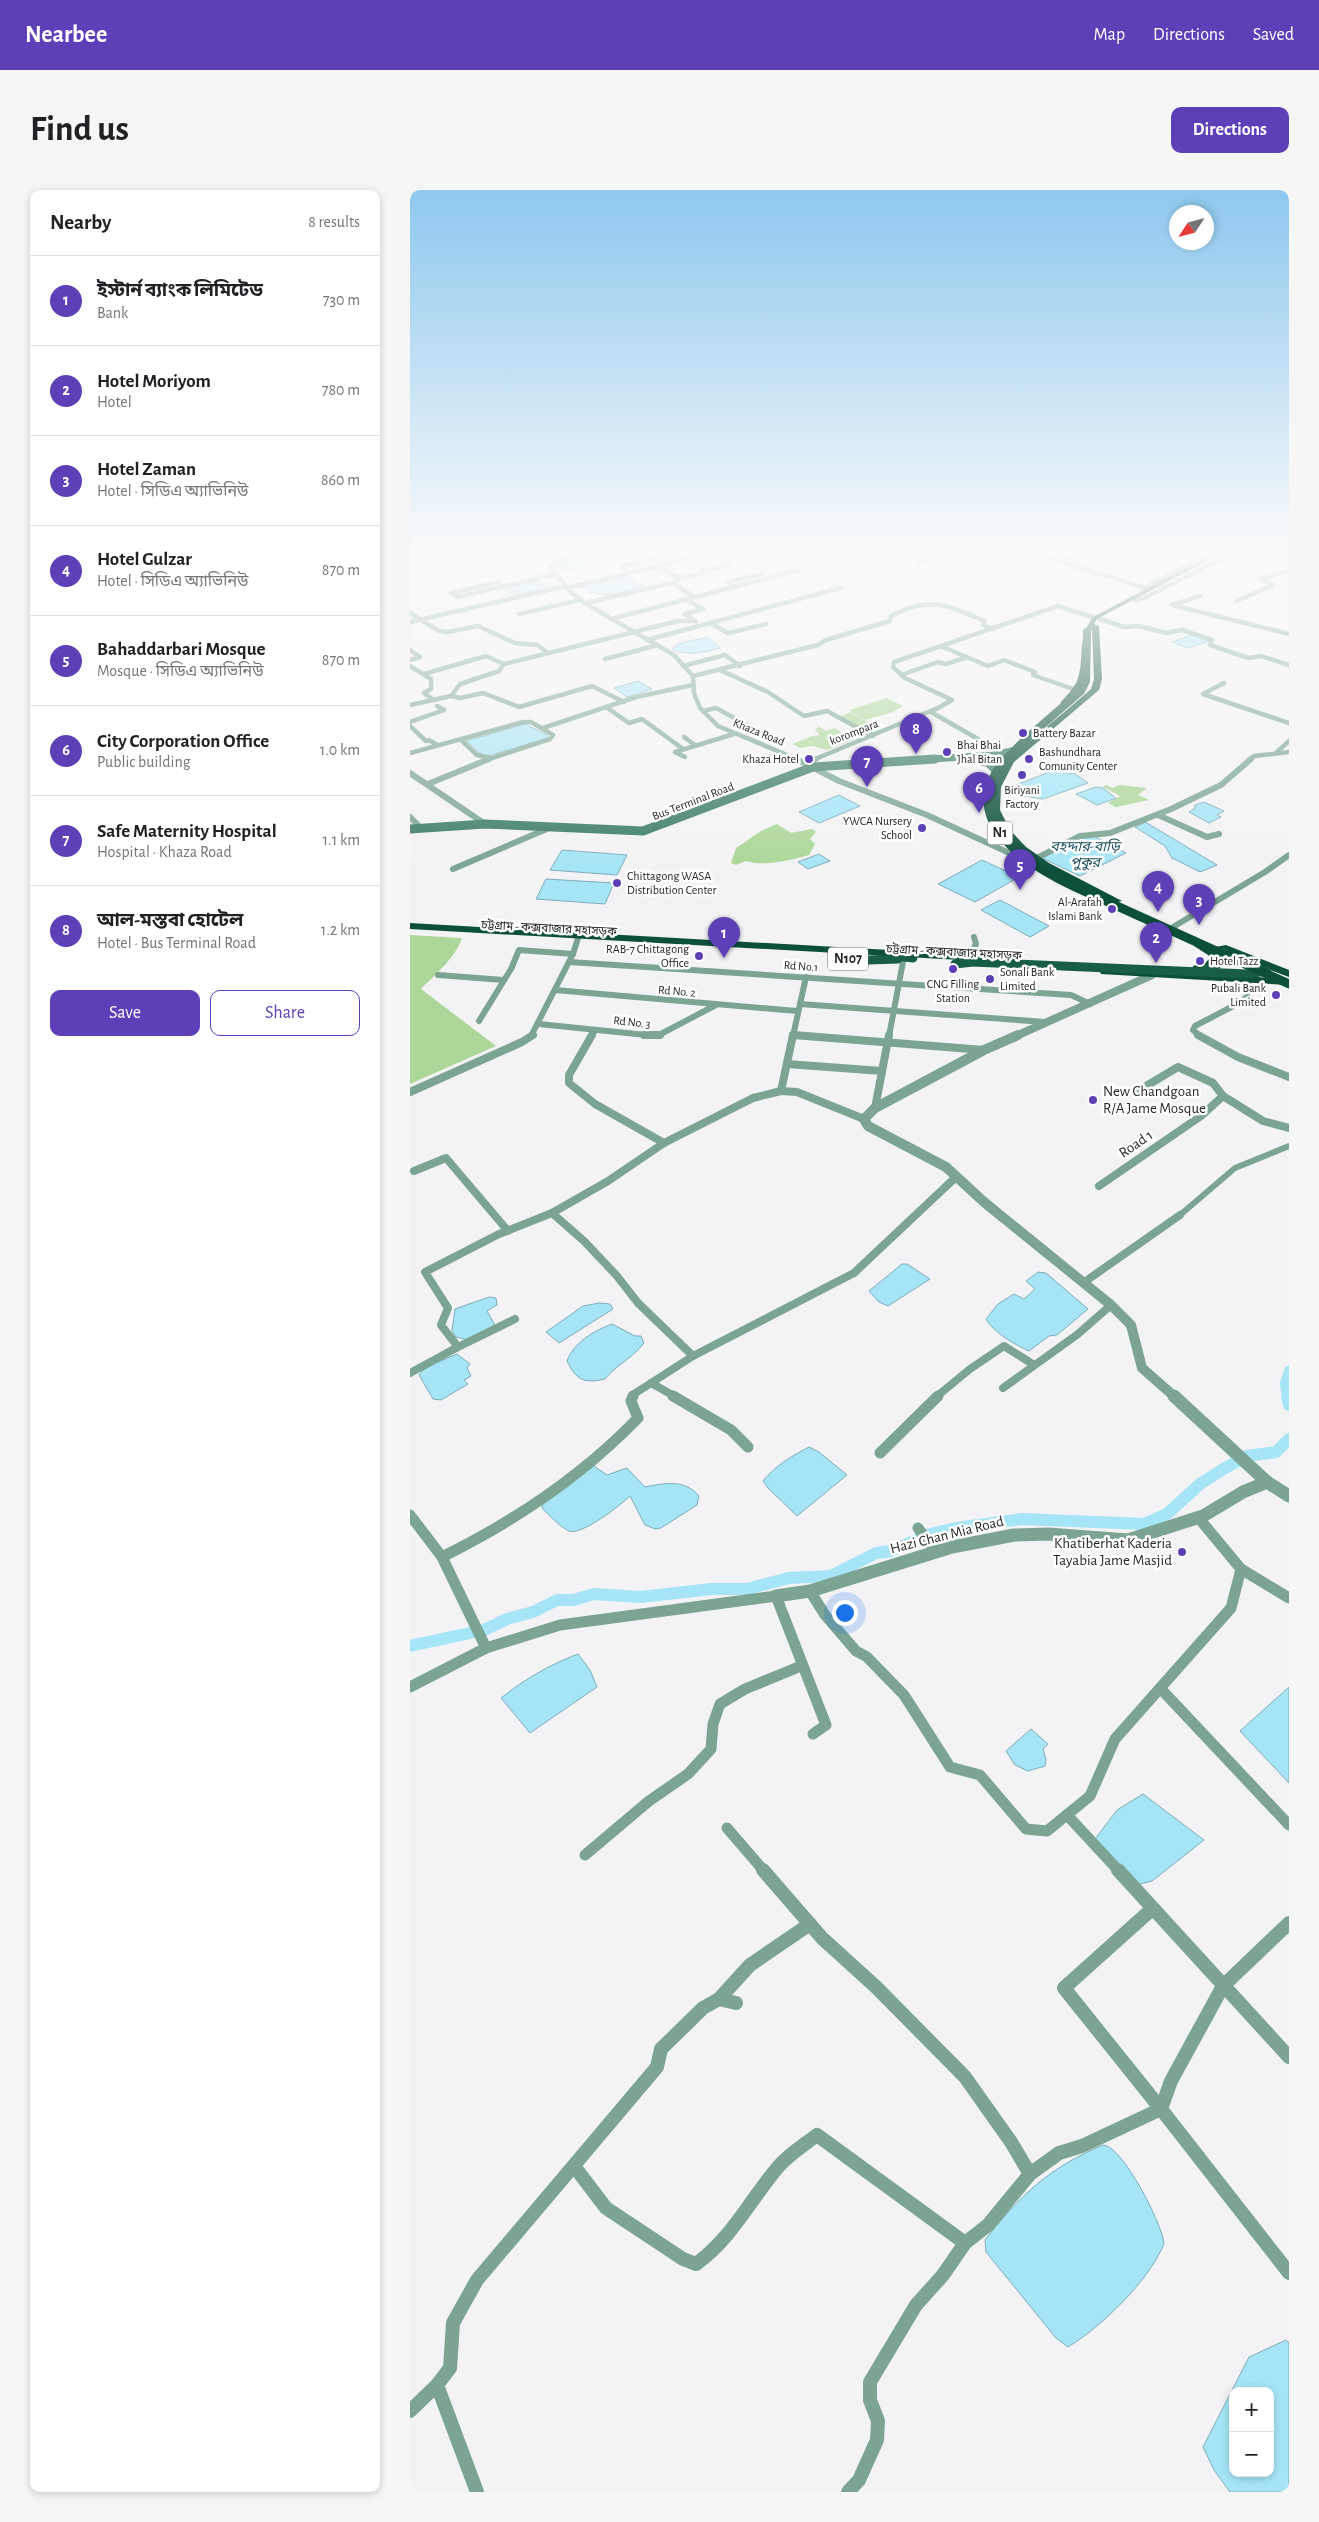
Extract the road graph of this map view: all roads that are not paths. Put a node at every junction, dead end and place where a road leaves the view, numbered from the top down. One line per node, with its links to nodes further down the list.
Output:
1 (485, 656): 23 (street)
2 (487, 656): 17 (street)
3 (535, 656): 17 (street)
4 (616, 656): 16 (street)
5 (675, 656): 20 (street)
6 (720, 656): 20 (street)
7 (727, 656): 21 (street)
8 (776, 656): 21 (street)
9 (912, 656): 24 (street)
10 (966, 656): 24 (street)
11 (967, 656): 28 (street)
12 (1083, 656): 28 (highway)
13 (1089, 656): 78 (highway, N1, bridge)
14 (1096, 656): 71 (highway, N1)
15 (1262, 656): 18 (street)
16 (606, 659)
17 (504, 664): 29 (street)
18 (1289, 665)
19 (410, 666): 23 (street)
20 (683, 666): 25 (street)
21 (740, 666): 22 (street)
22 (720, 670): 25 (street); 44 (street)
23 (424, 674): 31 (street)
24 (901, 675): 38 (street)
25 (693, 676): 27 (street, Khaza Road)
26 (1224, 683): 39 (street)
27 (693, 686): 32 (street); 37 (street, Khaza Road)
28 (1076, 690): 52 (highway, N1)
29 (452, 696): 30 (street); 31 (street)
30 (460, 698): 32 (street); 34 (street)
31 (430, 699): 33 (street); 34 (street)
32 (624, 702): 35 (street)
33 (410, 705)
34 (437, 706): 40 (street)
35 (606, 708): 41 (street); 51 (street)
36 (937, 708): 38 (street, korompara)
37 (704, 711): 42 (street); 43 (street, Khaza Road)
38 (931, 712): 44 (street, korompara); 46 (street)
39 (1289, 723)
40 (410, 724): 49 (street)
41 (543, 728): 47 (street); 57 (street)
42 (760, 732)
43 (734, 734): 50 (street); 59 (street, Khaza Road)
44 (873, 736): 59 (street, korompara)
45 (684, 737): 50 (street)
46 (978, 738)
47 (460, 740): 49 (street); 57 (street)
48 (1289, 741): 53 (street)
49 (436, 745): 55 (street)
50 (695, 745): 51 (street)
51 (684, 749): 58 (street)
52 (1016, 750): 56 (main road, Bus Terminal Road); 60 (highway, N1)
53 (1277, 752): 54 (street); 63 (street)
54 (1289, 752)
55 (410, 753)
56 (949, 757): 59 (main road, Bus Terminal Road); 60 (main road, Bus Terminal Road)
57 (491, 758): 62 (street)
58 (684, 758)
59 (810, 765): 67 (main road, Bus Terminal Road); 71 (street, Khaza Road)
60 (998, 772): 71 (highway, N1)
61 (410, 774): 62 (street)
62 (428, 784): 65 (street)
63 (1159, 814): 69 (street); 71 (street)
64 (410, 817): 66 (street)
65 (485, 824): 66 (main road, Bus Terminal Road); 67 (main road, Bus Terminal Road)
66 (421, 828): 68 (main road, Bus Terminal Road)
67 (549, 828): 72 (street)
68 (410, 830)
69 (1219, 834)
70 (1289, 854): 74 (street)
71 (1032, 860): 74 (highway, N1)
72 (453, 869)
73 (410, 926): 77 (highway, N107)
74 (1170, 929): 78 (highway, N1)
75 (410, 932): 77 (highway, চট্টগ্রাম - কক্সবাজার মহাসড়ক / N107)
76 (974, 937): 81 (street)
77 (578, 939): 79 (street); 80 (highway, চট্টগ্রাম - কক্সবাজার মহাসড়ক / N107)
78 (1223, 953): 81 (highway, N107); 82 (main road, bridge); 85 (highway, N1, bridge); 91 (highway, N1)
79 (573, 954): 83 (street); 90 (street)
80 (869, 956): 82 (highway, N107); 84 (highway, চট্টগ্রাম - কক্সবাজার মহাসড়ক / N107)
81 (969, 957): 82 (highway, N107)
82 (954, 960): 84 (highway, চট্টগ্রাম - কক্সবাজার মহাসড়ক / N107); 85 (main road, bridge); 87 (highway, চট্টগ্রাম - কক্সবাজার মহাসড়ক / N107)
83 (569, 962): 88 (street, Rd No.1); 93 (street)
84 (903, 962): 92 (street)
85 (1264, 972): 91 (highway, N1, bridge)
86 (438, 975): 90 (street)
87 (1152, 975): 89 (highway, চট্টগ্রাম - কক্সবাজার মহাসড়ক / N107); 94 (street)
88 (806, 977): 92 (street, Rd No.1); 96 (street)
89 (1250, 979): 91 (highway, চট্টগ্রাম - কক্সবাজার মহাসড়ক / N107); 107 (street)
90 (504, 980): 98 (street)
91 (1288, 981)
92 (900, 984): 94 (street, Rd No.1); 97 (street)
93 (555, 990): 95 (street, Rd No. 2); 100 (street)
94 (1090, 1004): 99 (street)
95 (716, 1005): 96 (street, Rd No. 2); 101 (street, Rd No. 3)
96 (798, 1007): 97 (street, Rd No. 2); 102 (street)
97 (894, 1011): 99 (street, Rd No. 2); 103 (street)
98 (479, 1021)
99 (1045, 1022): 104 (street)
100 (539, 1024): 101 (street, Rd No. 3); 109 (street)
101 (595, 1030): 115 (street)
102 (793, 1035): 103 (street); 105 (street)
103 (888, 1042): 104 (street); 106 (street)
104 (984, 1050): 112 (street)
105 (786, 1064): 106 (street); 108 (street)
106 (882, 1071): 112 (street)
107 (1289, 1077)
108 (780, 1091): 113 (street); 115 (street)
109 (410, 1092)
110 (1136, 1092): 111 (street)
111 (1224, 1096): 114 (street); 119 (street, Road 1)
112 (875, 1108): 113 (street)
113 (864, 1119): 118 (street)
114 (1289, 1128)
115 (664, 1143): 120 (street)
116 (1289, 1146): 121 (street)
117 (414, 1171): 122 (street)
118 (956, 1177): 123 (street); 127 (street)
119 (1099, 1186)
120 (552, 1213): 122 (street); 127 (street)
121 (1180, 1215): 123 (street)
122 (508, 1231): 126 (street)
123 (1083, 1283): 124 (street)
124 (1112, 1305): 128 (street); 134 (street)
125 (515, 1319): 126 (street)
126 (458, 1348): 129 (street)
127 (693, 1356): 130 (street)
128 (1034, 1365): 131 (street); 133 (street)
129 (410, 1373)
130 (651, 1383): 132 (street); 140 (street)
131 (1003, 1388)
132 (748, 1447)
133 (880, 1453)
134 (1267, 1482): 135 (street); 137 (street, Hazi Chan Mia Road)
135 (1289, 1496)
136 (410, 1514): 140 (street)
137 (1203, 1516): 139 (street, Hazi Chan Mia Road); 141 (street)
138 (918, 1528): 139 (street)
139 (936, 1552): 142 (street, Hazi Chan Mia Road)
140 (442, 1557): 145 (street)
141 (1241, 1569): 144 (street); 148 (street)
142 (810, 1591): 143 (street, Hazi Chan Mia Road); 150 (street)
143 (776, 1596): 145 (street); 146 (street)
144 (1289, 1598)
145 (486, 1648): 147 (street)
146 (801, 1666): 149 (street); 153 (street)
147 (410, 1687)
148 (1160, 1688): 150 (street); 151 (street)
149 (813, 1734)
150 (1067, 1815): 154 (street)
151 (1289, 1825)
152 (728, 1828): 156 (street)
153 (586, 1855)
154 (1152, 1909): 157 (street); 161 (street)
155 (1289, 1923): 157 (street)
156 (810, 1924): 158 (street); 163 (street)
157 (1223, 1986): 160 (street); 161 (street)
158 (719, 1999): 159 (street); 162 (street)
159 (736, 2003)
160 (1289, 2057)
161 (1161, 2109): 163 (street); 165 (street)
162 (574, 2166): 164 (street); 166 (street)
163 (1030, 2174): 164 (street)
164 (965, 2243): 169 (street)
165 (1288, 2270)
166 (437, 2385): 167 (street); 168 (street)
167 (410, 2411)
168 (477, 2492)
169 (848, 2492)

